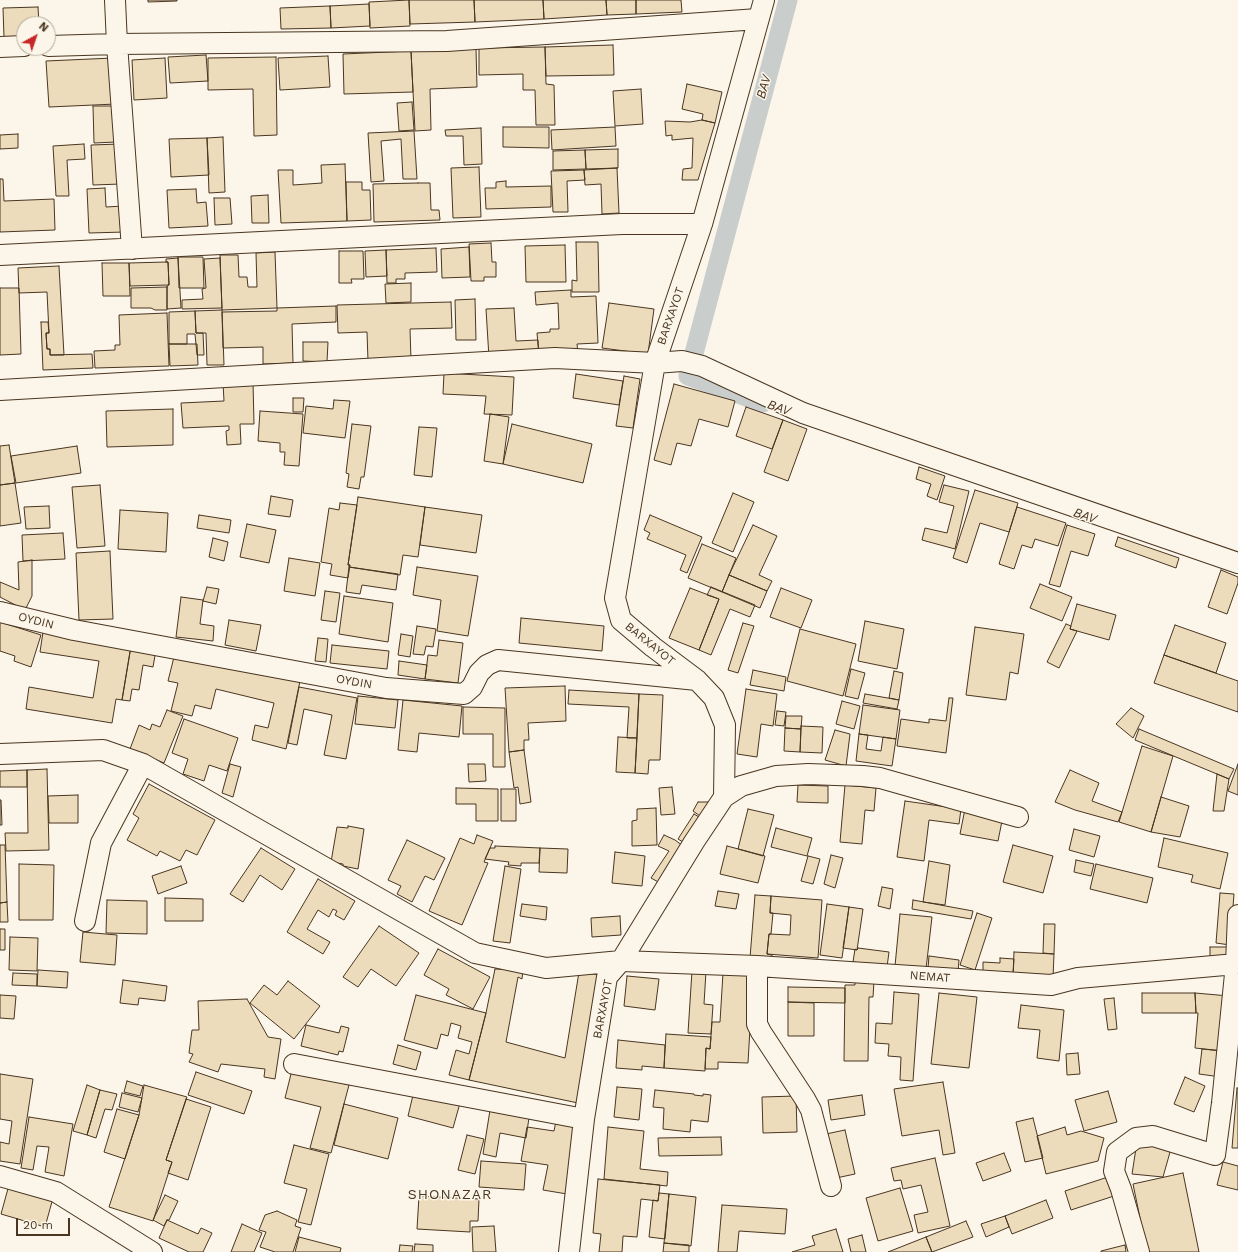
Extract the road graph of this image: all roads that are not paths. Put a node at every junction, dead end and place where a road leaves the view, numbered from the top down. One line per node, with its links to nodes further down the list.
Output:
1 (115, 0): 4 (street)
2 (764, 0): 3 (street, BARXAYOT)
3 (758, 19): 4 (street); 8 (street, BARXAYOT)
4 (117, 44): 6 (street); 9 (street)
5 (16, 46): 7 (street)
6 (56, 46)
7 (0, 47)
8 (702, 224): 9 (street); 11 (street, BARXAYOT)
9 (132, 249): 10 (street)
10 (0, 255)
11 (655, 362): 12 (street); 13 (street); 15 (street, BARXAYOT)
12 (0, 390)
13 (1238, 563)
14 (0, 612): 15 (street, OYDIN)
15 (697, 680): 18 (street, BARXAYOT)
16 (0, 754): 17 (street, NEMAT)
17 (143, 764): 21 (street); 22 (street, NEMAT)
18 (724, 797): 19 (street); 22 (street, BARXAYOT)
19 (1018, 818)
20 (1238, 915): 23 (street)
21 (85, 921)
22 (621, 961): 24 (street, NEMAT); 26 (street, BARXAYOT)
23 (1237, 963): 24 (street, NEMAT); 31 (street)
24 (757, 966): 28 (street)
25 (294, 1064): 26 (street)
26 (584, 1119): 30 (street, BARXAYOT)
27 (0, 1176): 29 (street)
28 (831, 1186)
29 (152, 1252)
30 (569, 1252)
31 (1139, 1252)

